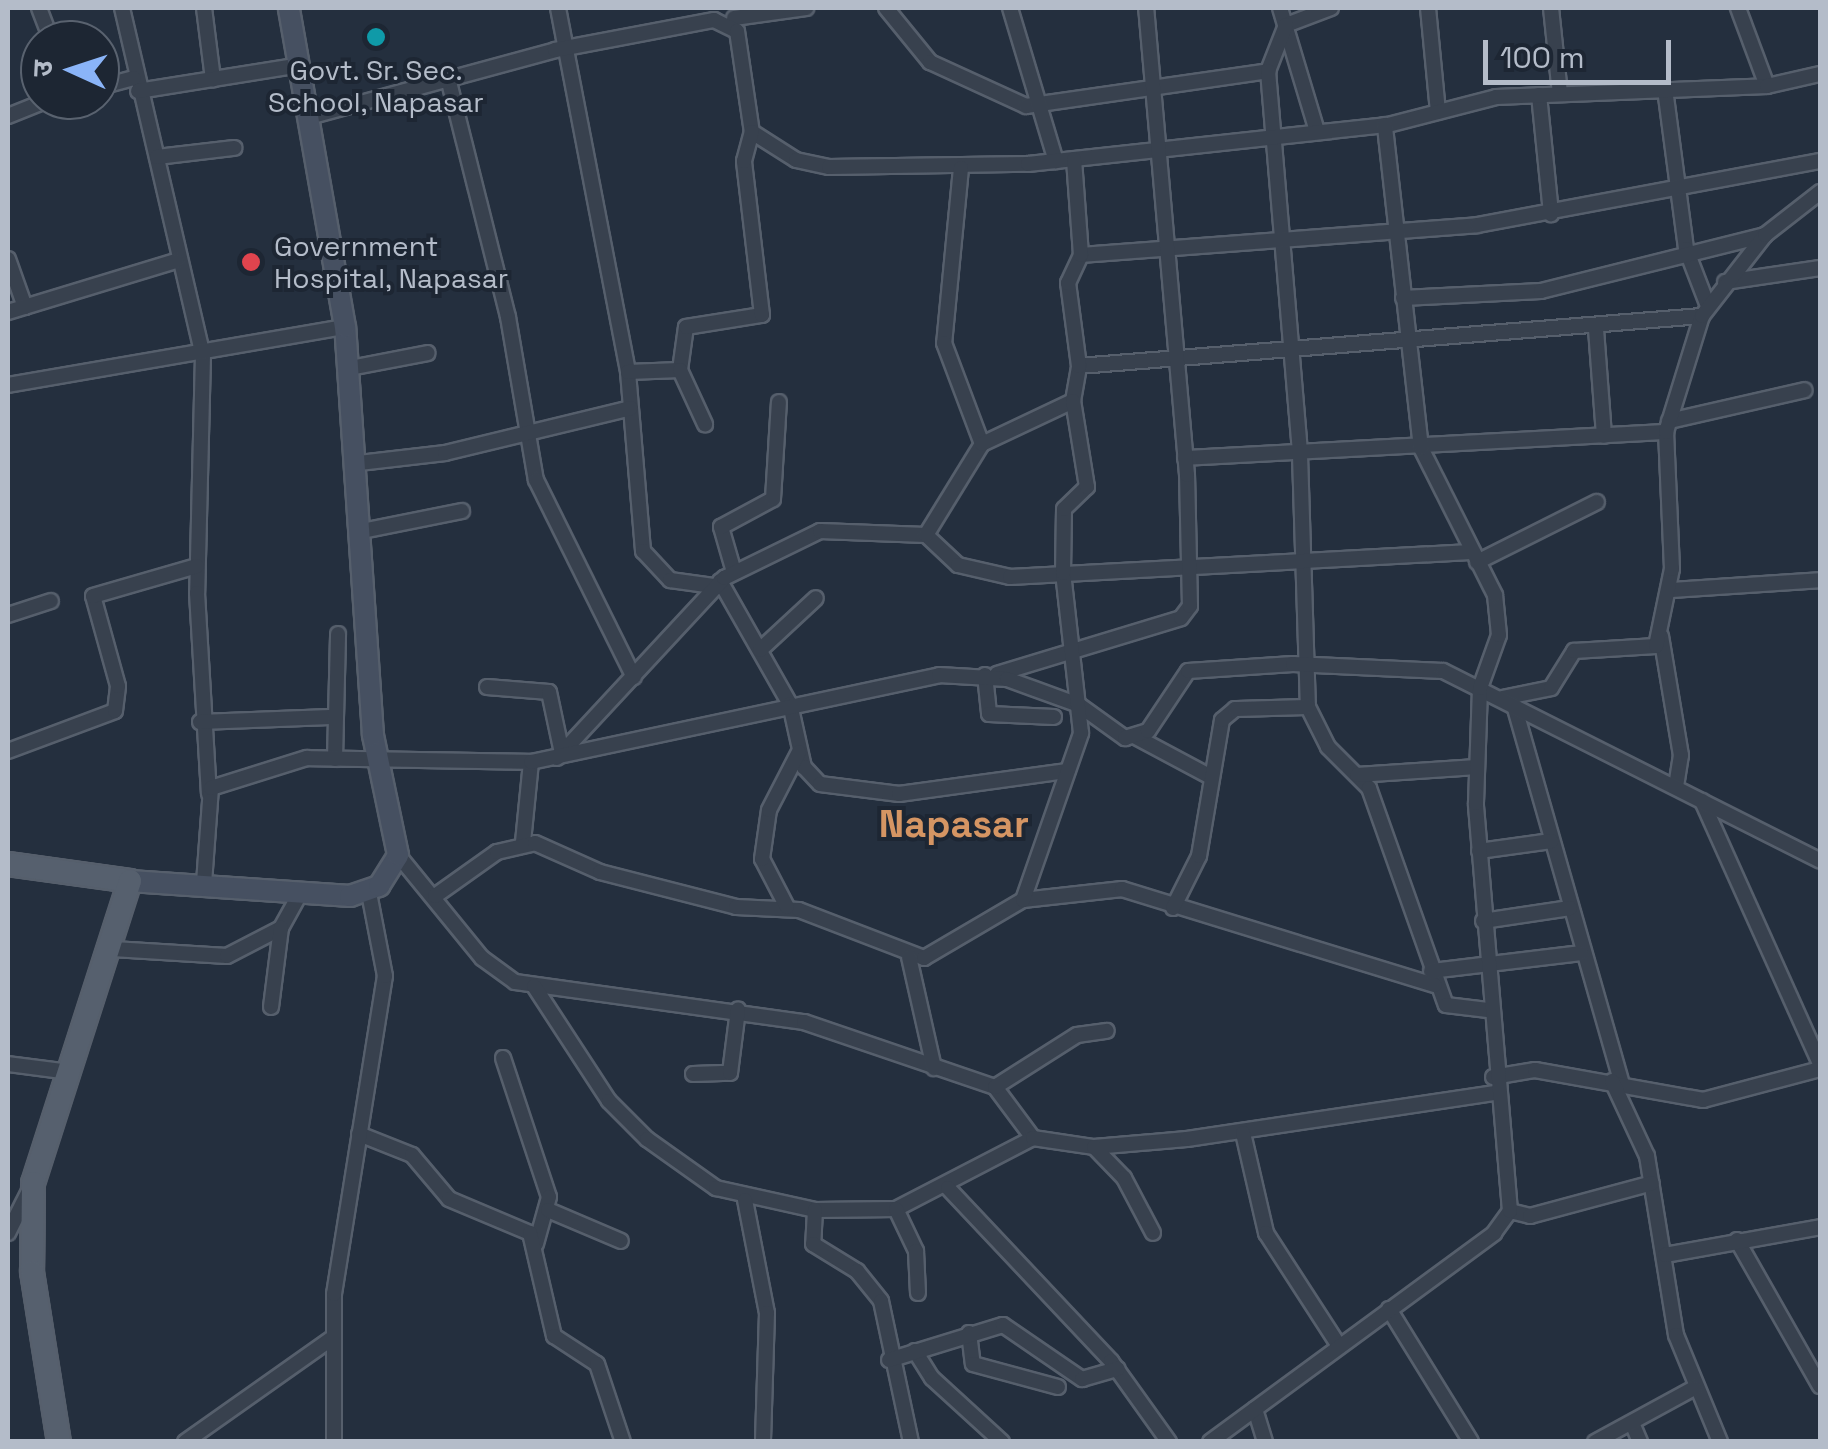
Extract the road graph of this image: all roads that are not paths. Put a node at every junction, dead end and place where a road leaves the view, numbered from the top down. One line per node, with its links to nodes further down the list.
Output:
1 (122, 8): 22 (street)
2 (204, 8): 21 (street)
3 (289, 8): 17 (main road)
4 (558, 8): 16 (street)
5 (806, 8): 14 (street)
6 (886, 8): 29 (street)
7 (1010, 8): 29 (street)
8 (1146, 8): 25 (street)
9 (1280, 8): 15 (street)
10 (1331, 8): 15 (street)
11 (1428, 8): 30 (street)
12 (1551, 8): 27 (street)
13 (1738, 8): 24 (street)
14 (735, 17): 16 (street); 34 (street)
15 (1286, 25): 18 (street); 33 (street)
16 (564, 48): 20 (street); 70 (street)
17 (300, 65): 21 (street); 31 (main road)
18 (1268, 71): 25 (street); 35 (street)
19 (1820, 74): 24 (street)
20 (448, 78): 31 (street); 78 (street)
21 (213, 79): 22 (street)
22 (136, 84): 23 (street); 38 (street)
23 (120, 85)
24 (1768, 86): 26 (street)
25 (1152, 87): 29 (street); 37 (street)
26 (1665, 89): 27 (street); 44 (street)
27 (1560, 94): 28 (street)
28 (1539, 95): 30 (street); 45 (street)
29 (1036, 106): 40 (street)
30 (1438, 112): 32 (street)
31 (309, 117): 60 (main road)
32 (1384, 125): 33 (street); 46 (street)
33 (1317, 131): 35 (street)
34 (752, 132): 42 (street); 69 (street)
35 (1274, 136): 37 (street); 48 (street)
36 (234, 148): 38 (street)
37 (1158, 149): 39 (street); 50 (street)
38 (157, 158): 53 (street)
39 (1074, 159): 40 (street); 51 (street)
40 (1056, 161): 42 (street)
41 (1820, 161): 44 (street)
42 (960, 168): 80 (street)
43 (1820, 192): 47 (street)
44 (1675, 194): 45 (street); 49 (street)
45 (1551, 214): 46 (street)
46 (1395, 233): 48 (street); 56 (street)
47 (1765, 235): 49 (street); 55 (street)
48 (1283, 243): 50 (street); 63 (street)
49 (1686, 249): 56 (street); 58 (street)
50 (1167, 252): 51 (street); 66 (street)
51 (1081, 255): 67 (street)
52 (8, 259): 57 (street)
53 (176, 261): 57 (street); 65 (street)
54 (1820, 268): 55 (street)
55 (1724, 282): 58 (street)
56 (1404, 298): 62 (street)
57 (25, 306): 59 (street)
58 (1705, 311): 61 (street); 77 (street)
59 (8, 312)
60 (345, 327): 65 (street); 68 (main road)
61 (1596, 329): 62 (street); 79 (street)
62 (1409, 342): 63 (street); 81 (street)
63 (1292, 347): 66 (street); 82 (street)
64 (428, 353): 68 (street)
65 (203, 355): 71 (street); 92 (street)
66 (1176, 356): 67 (street); 83 (street)
67 (1079, 366): 73 (street)
68 (350, 368): 84 (main road)
69 (680, 370): 70 (street); 76 (street)
70 (628, 372): 75 (street)
71 (8, 385)
72 (1805, 390): 77 (street)
73 (1072, 401): 80 (street); 94 (street)
74 (779, 402): 93 (street)
75 (632, 408): 78 (street); 96 (street)
76 (705, 424)
77 (1668, 427): 79 (street); 97 (street)
78 (526, 432): 84 (street); 107 (street)
79 (1604, 436): 81 (street)
80 (982, 444): 88 (street)
81 (1421, 448): 82 (street); 89 (street)
82 (1300, 455): 83 (street); 90 (street)
83 (1185, 458): 91 (street)
84 (359, 463): 87 (main road)
85 (1597, 502): 89 (street)
86 (462, 511): 87 (street)
87 (362, 531): 122 (main road)
88 (926, 534): 93 (street); 94 (street)
89 (1474, 557): 90 (street); 109 (street)
90 (1304, 559): 91 (street); 105 (street)
91 (1188, 565): 94 (street); 104 (street)
92 (197, 566): 116 (street); 118 (street)
93 (734, 572): 96 (street)
94 (1063, 573): 104 (street)
95 (1820, 580): 97 (street)
96 (718, 583): 103 (street); 107 (street)
97 (1670, 590): 102 (street)
98 (816, 598): 103 (street)
99 (50, 601): 100 (street)
100 (8, 614)
101 (338, 634): 114 (street)
102 (1661, 636): 110 (street); 128 (street)
103 (760, 650): 111 (street)
104 (1075, 653): 106 (street); 112 (street)
105 (1309, 664): 109 (street); 113 (street); 117 (street)
106 (988, 675): 111 (street); 112 (street); 115 (street)
107 (634, 677): 120 (street)
108 (487, 687): 120 (street)
109 (1480, 688): 110 (street); 124 (street)
110 (1508, 701): 128 (street); 131 (street)
111 (790, 704): 119 (street); 120 (street)
112 (1080, 705): 117 (street); 125 (street)
113 (1308, 708): 126 (street); 127 (street)
114 (330, 717): 116 (street); 121 (street)
115 (1054, 717)
116 (200, 722): 129 (street)
117 (1136, 737): 127 (street)
118 (8, 751)
119 (799, 752): 125 (street); 143 (street)
120 (559, 755): 123 (street)
121 (335, 758): 122 (street); 129 (street)
122 (377, 762): 123 (street); 134 (main road)
123 (531, 762): 132 (street)
124 (1477, 766): 126 (street); 133 (street)
125 (1067, 771): 142 (street)
126 (1357, 775): 152 (street)
127 (1211, 778): 144 (street)
128 (1676, 787): 130 (street)
129 (209, 794): 138 (street)
130 (1702, 800): 135 (street); 160 (street)
131 (1551, 840): 133 (street); 145 (street)
132 (523, 842): 141 (street); 143 (street)
133 (1479, 852): 146 (street)
134 (398, 855): 139 (main road); 141 (street)
135 (1820, 861)
136 (8, 864): 137 (main road)
137 (130, 881): 138 (main road); 148 (main road)
138 (204, 884): 140 (main road)
139 (368, 893): 140 (main road); 169 (street)
140 (299, 896): 147 (street)
141 (435, 896): 153 (street)
142 (1023, 900): 144 (street); 150 (street)
143 (788, 907): 150 (street)
144 (1173, 908): 152 (street)
145 (1570, 908): 146 (street); 149 (street)
146 (1483, 921): 151 (street)
147 (282, 928): 148 (street); 154 (street)
148 (113, 948): 162 (main road)
149 (1580, 953): 151 (street); 165 (street)
150 (909, 957): 161 (street)
151 (1486, 963): 152 (street); 156 (street)
152 (1433, 978): 156 (street)
153 (534, 986): 155 (street); 175 (street)
154 (272, 1007)
155 (738, 1010): 161 (street); 163 (street)
156 (1488, 1010): 164 (street)
157 (1107, 1030): 166 (street)
158 (503, 1058): 177 (street)
159 (8, 1064): 162 (street)
160 (1820, 1066): 165 (street)
161 (934, 1068): 166 (street)
162 (70, 1072): 172 (main road)
163 (693, 1074)
164 (1493, 1077): 165 (street); 167 (street)
165 (1617, 1082): 173 (street)
166 (995, 1087): 170 (street)
167 (1494, 1093): 168 (street); 179 (street)
168 (1243, 1133): 171 (street); 191 (street)
169 (359, 1134): 185 (street); 190 (street)
170 (1032, 1138): 171 (street); 174 (street)
171 (1094, 1146): 182 (street)
172 (33, 1183): 181 (street); 201 (main road)
173 (1652, 1183): 179 (street); 186 (street)
174 (948, 1188): 176 (street); 194 (street)
175 (745, 1200): 178 (street); 205 (street)
176 (896, 1209): 178 (street); 187 (street)
177 (548, 1210): 184 (street); 185 (street)
178 (816, 1210): 193 (street)
179 (1510, 1211): 188 (street)
180 (1820, 1227): 183 (street)
181 (8, 1232)
182 (1153, 1233)
183 (1737, 1240): 186 (street); 195 (street)
184 (622, 1241)
185 (536, 1244): 204 (street)
186 (1665, 1255): 197 (street)
187 (918, 1293)
188 (1389, 1309): 191 (street); 211 (street)
189 (970, 1334): 192 (street); 194 (street); 196 (street)
190 (334, 1337): 200 (street); 203 (street)
191 (1339, 1346): 198 (street)
192 (915, 1351): 193 (street); 207 (street)
193 (889, 1360): 206 (street)
194 (1118, 1370): 208 (street)
195 (1820, 1386)
196 (1058, 1387)
197 (1694, 1388): 199 (street); 214 (street)
198 (1255, 1409): 209 (street); 210 (street)
199 (1632, 1423): 212 (street); 213 (street)
200 (207, 1436): 202 (street)
201 (60, 1442)
202 (185, 1442)
203 (334, 1442)
204 (624, 1442)
205 (763, 1442)
206 (910, 1442)
207 (1002, 1442)
208 (1170, 1442)
209 (1210, 1442)
210 (1265, 1442)
211 (1470, 1442)
212 (1595, 1442)
213 (1640, 1442)
214 (1720, 1442)

